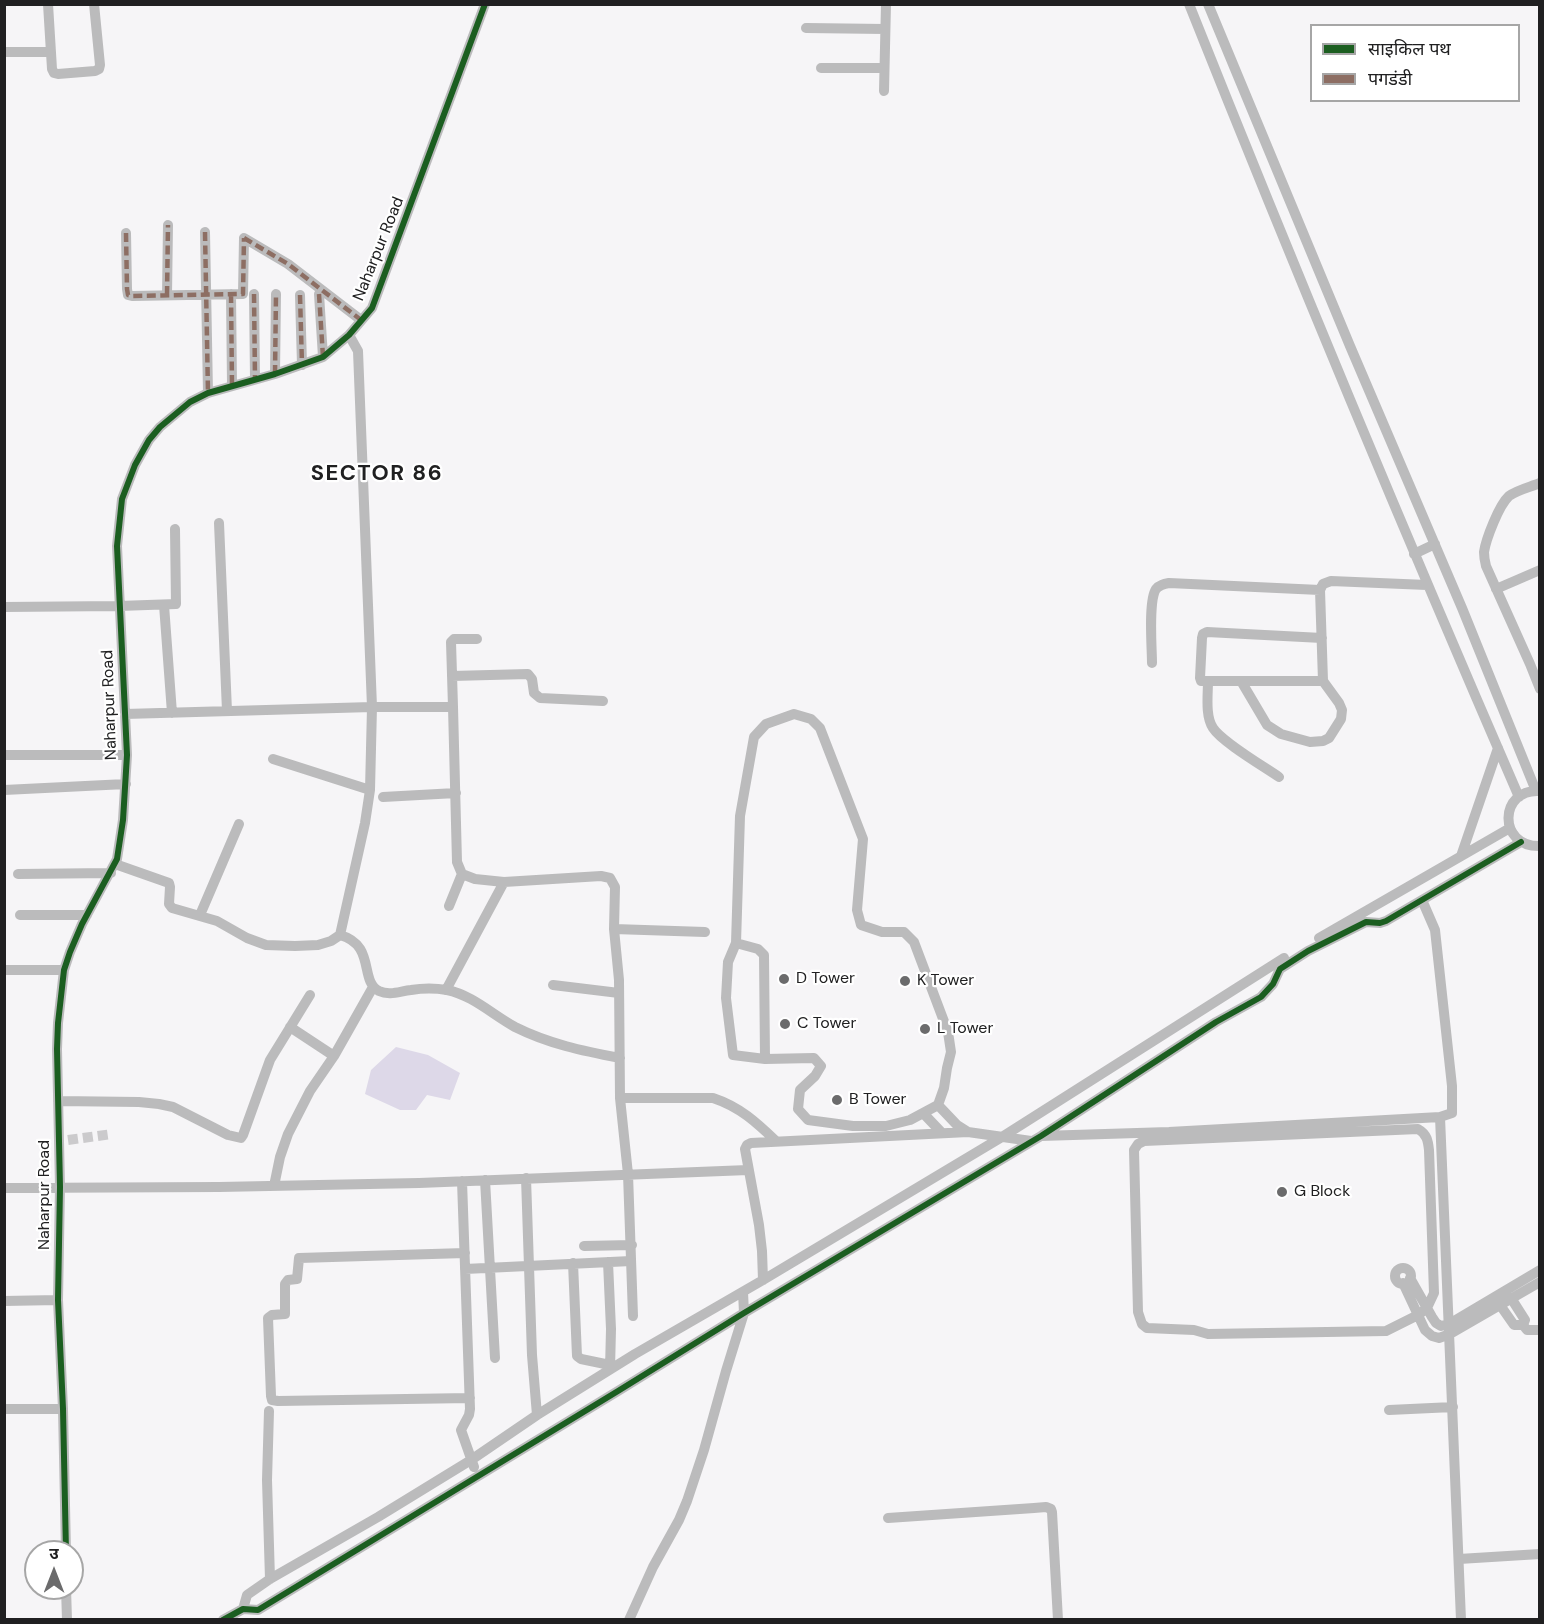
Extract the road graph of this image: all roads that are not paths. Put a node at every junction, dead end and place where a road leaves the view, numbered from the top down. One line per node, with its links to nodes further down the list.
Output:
1 (48, 4): 10 (street)
2 (93, 4): 10 (street)
3 (485, 4): 24 (street, Naharpur Road)
4 (886, 4): 8 (street)
5 (1189, 4): 36 (street)
6 (1209, 4): 35 (street)
7 (807, 28): 8 (street)
8 (885, 29): 12 (street)
9 (4, 52): 10 (street)
10 (50, 52)
11 (821, 68): 12 (street)
12 (884, 68): 13 (street)
13 (884, 91)
14 (168, 225): 21 (street)
15 (205, 232): 22 (street)
16 (126, 234): 21 (street)
17 (231, 294): 22 (street); 24 (street); 30 (street)
18 (254, 294): 29 (street)
19 (276, 294): 28 (street)
20 (319, 294): 26 (street)
21 (167, 295): 22 (street)
22 (206, 295): 31 (street)
23 (300, 295): 27 (street)
24 (361, 321): 25 (street, Naharpur Road)
25 (349, 335): 26 (street, Naharpur Road); 54 (street)
26 (323, 357): 27 (street, Naharpur Road)
27 (302, 365): 28 (street, Naharpur Road)
28 (274, 374): 29 (street, Naharpur Road)
29 (255, 379): 30 (street, Naharpur Road)
30 (231, 386): 31 (street, Naharpur Road)
31 (208, 393): 42 (street, Naharpur Road)
32 (1539, 483): 39 (street)
33 (219, 523): 56 (street)
34 (175, 529): 41 (street)
35 (1435, 544): 36 (street); 67 (street)
36 (1414, 554): 38 (street)
37 (1539, 570): 39 (street)
38 (1427, 585): 40 (street); 59 (street)
39 (1496, 589): 46 (street)
40 (1320, 590): 44 (street); 47 (street)
41 (164, 605): 42 (street); 57 (street)
42 (119, 606): 43 (street); 58 (street, Naharpur Road)
43 (4, 607)
44 (1322, 638): 49 (street); 51 (street)
45 (477, 639): 48 (street)
46 (1535, 662): 52 (street)
47 (1152, 663)
48 (452, 676): 53 (street); 55 (street)
49 (1208, 681): 50 (street); 63 (street)
50 (1241, 681): 51 (street); 51 (street)
51 (1323, 681)
52 (1539, 689)
53 (603, 701)
54 (372, 707): 55 (street); 56 (street); 66 (street)
55 (453, 707): 68 (street)
56 (227, 711): 57 (street)
57 (172, 713): 58 (street)
58 (125, 714): 61 (street, Naharpur Road)
59 (1498, 748): 70 (street); 75 (street)
60 (4, 755): 61 (street)
61 (127, 755): 64 (street, Naharpur Road)
62 (273, 759): 66 (street)
63 (1279, 777)
64 (126, 784): 65 (street); 76 (street, Naharpur Road)
65 (4, 790)
66 (370, 790): 87 (street)
67 (1538, 791): 70 (street)
68 (456, 793): 69 (street); 77 (street)
69 (383, 797)
70 (1519, 797): 72 (street)
71 (239, 824): 84 (street)
72 (1510, 828): 73 (street); 75 (street)
73 (1521, 842): 74 (street); 80 (street)
74 (1539, 846)
75 (1461, 856): 107 (street)
76 (113, 869): 78 (street); 83 (street, Naharpur Road); 84 (street)
77 (462, 873): 79 (street); 81 (street)
78 (18, 874)
79 (504, 882): 85 (street); 93 (street)
80 (1422, 900): 104 (street); 108 (street)
81 (449, 906)
82 (20, 915): 83 (street)
83 (87, 915): 90 (street, Naharpur Road)
84 (200, 915): 87 (street)
85 (614, 929): 86 (street); 94 (street)
86 (705, 932)
87 (340, 935): 92 (street)
88 (736, 943): 99 (street); 99 (street); 102 (street)
89 (4, 970): 90 (street)
90 (64, 970): 101 (street, Naharpur Road)
91 (553, 985): 94 (street)
92 (374, 987): 93 (street); 97 (street)
93 (446, 990): 98 (street)
94 (619, 993): 98 (street)
95 (310, 995): 96 (street)
96 (290, 1027): 97 (street); 101 (street)
97 (334, 1056): 115 (street)
98 (620, 1058): 100 (street)
99 (765, 1059): 103 (street)
100 (620, 1098): 109 (street); 111 (street)
101 (58, 1101): 116 (street, Naharpur Road)
102 (938, 1104): 103 (street); 105 (street)
103 (923, 1113): 106 (street)
104 (1440, 1117): 108 (street); 140 (street)
105 (968, 1132): 106 (street); 107 (street)
106 (942, 1133): 109 (street)
107 (1002, 1137): 108 (street); 128 (street)
108 (1036, 1139): 136 (street)
109 (776, 1142): 110 (street)
110 (747, 1170): 111 (street); 128 (street)
111 (628, 1174): 112 (street); 118 (street)
112 (526, 1178): 113 (street); 124 (street)
113 (485, 1180): 114 (street); 125 (street)
114 (462, 1181): 115 (street); 120 (street)
115 (274, 1186): 116 (street)
116 (60, 1187): 117 (street); 132 (street, Naharpur Road)
117 (4, 1188)
118 (632, 1245): 119 (street); 121 (street)
119 (584, 1246)
120 (465, 1253): 126 (street); 144 (street)
121 (631, 1261): 122 (street); 138 (street)
122 (608, 1262): 123 (street); 143 (street)
123 (573, 1263): 124 (street); 143 (street)
124 (529, 1265): 125 (street); 150 (street)
125 (490, 1267): 126 (street); 142 (street)
126 (465, 1269): 144 (street)
127 (1539, 1270): 140 (street)
128 (763, 1280): 130 (street)
129 (1539, 1282): 131 (street)
130 (743, 1292): 136 (street); 143 (street)
131 (1511, 1298): 134 (street); 139 (street)
132 (58, 1300): 133 (street); 147 (street, Naharpur Road)
133 (4, 1301)
134 (1500, 1305): 139 (street); 140 (street)
135 (1427, 1308): 137 (street); 137 (street); 137 (street); 140 (street)
136 (744, 1312): 152 (street); 162 (street)
137 (1418, 1315): 140 (street)
138 (633, 1316)
139 (1523, 1325): 141 (street)
140 (1450, 1329): 145 (street)
141 (1539, 1330)
142 (495, 1358)
143 (610, 1367): 150 (street)
144 (470, 1398): 151 (street)
145 (1453, 1407): 148 (street); 156 (street)
146 (4, 1409): 147 (street)
147 (63, 1409): 154 (street, Naharpur Road)
148 (1389, 1410)
149 (269, 1411): 157 (street)
150 (537, 1415): 151 (street)
151 (471, 1460): 152 (street); 157 (street)
152 (478, 1475): 159 (street)
153 (888, 1518): 163 (street)
154 (66, 1540)
155 (1539, 1554): 156 (street)
156 (1459, 1559): 164 (street)
157 (270, 1579): 159 (street)
158 (66, 1600): 160 (street)
159 (243, 1609): 161 (street)
160 (67, 1620)
161 (223, 1620)
162 (629, 1620)
163 (1058, 1620)
164 (1461, 1620)

